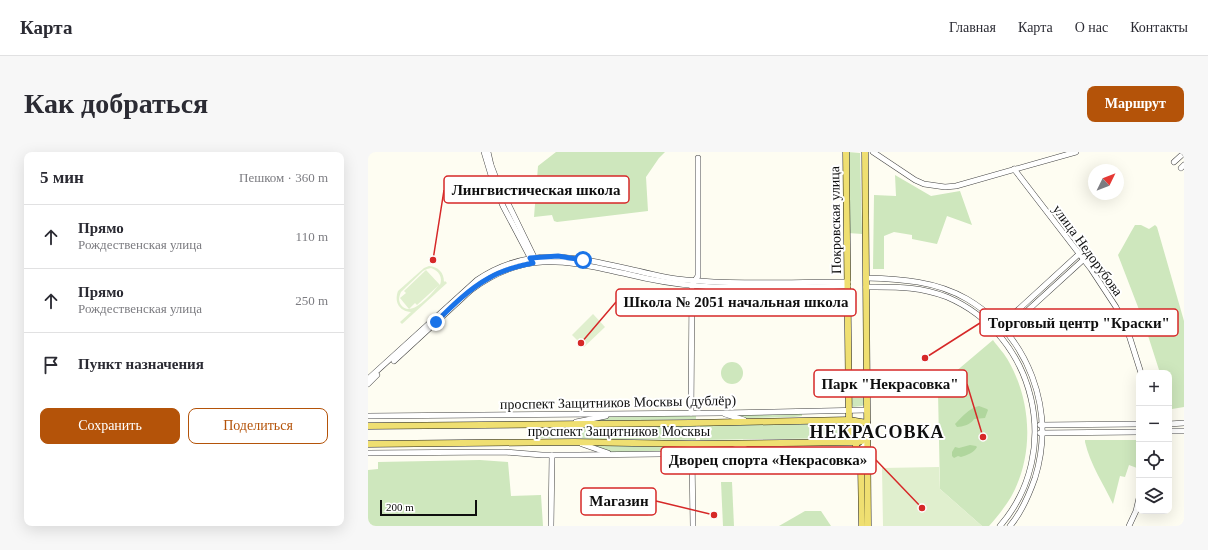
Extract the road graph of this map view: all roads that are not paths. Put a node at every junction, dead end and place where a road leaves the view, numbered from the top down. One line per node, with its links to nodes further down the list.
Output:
1 (484, 152): 13 (street)
2 (488, 152): 12 (street)
3 (846, 152): 20 (main road, Покровская улица)
4 (865, 152): 10 (main road)
5 (1076, 152): 11 (street)
6 (875, 153): 10 (street); 11 (street)
7 (1184, 153): 9 (street)
8 (698, 158): 19 (street)
9 (1174, 162)
10 (865, 165): 17 (main road)
11 (1014, 169): 14 (street, улица Недорубова)
12 (509, 203): 13 (street); 15 (street)
13 (503, 206): 15 (street)
14 (1079, 254): 16 (street, улица Недорубова); 23 (street)
15 (534, 260): 19 (street); 30 (street); 31 (street)
16 (1083, 260): 25 (street); 27 (street, улица Недорубова)
17 (866, 278): 18 (street); 21 (main road)
18 (880, 278): 22 (street); 23 (street)
19 (693, 283): 20 (street); 36 (street)
20 (848, 284): 28 (main road, Покровская улица)
21 (866, 287): 22 (street); 29 (main road)
22 (882, 287): 24 (street)
23 (1000, 326): 24 (street); 25 (street)
24 (995, 331): 26 (street)
25 (1006, 331): 26 (street); 32 (street)
26 (1000, 336): 35 (street)
27 (1140, 370)
28 (849, 373): 29 (street); 33 (main road, Покровская улица)
29 (867, 373): 34 (main road)
30 (368, 379)
31 (368, 384)
32 (1040, 409): 35 (street); 48 (street)
33 (849, 410): 34 (street, проспект Защитников Москвы (дублёр)); 37 (street, проспект Защитников Москвы (дублёр)); 40 (main road, Покровская улица)
34 (867, 410): 42 (main road)
35 (1033, 410): 44 (street)
36 (691, 413): 37 (street, проспект Защитников Москвы (дублёр)); 38 (street, проспект Защитников Москвы (дублёр))
37 (722, 413): 41 (street)
38 (617, 414): 39 (street, проспект Защитников Москвы (дублёр)); 43 (street)
39 (368, 416)
40 (849, 420): 41 (main road, проспект Защитников Москвы); 42 (main road, проспект Защитников Москвы); 57 (main road, Покровская улица)
41 (752, 422): 43 (main road, проспект Защитников Москвы)
42 (867, 423): 55 (main road)
43 (566, 424): 49 (main road, проспект Защитников Москвы)
44 (1035, 424): 48 (street); 53 (street)
45 (1136, 424): 48 (street)
46 (1172, 424): 47 (street)
47 (1184, 424)
48 (1042, 425): 54 (street)
49 (368, 426)
50 (1172, 431): 51 (street)
51 (1184, 431)
52 (1136, 432): 54 (street)
53 (1035, 433): 54 (street); 67 (street)
54 (1042, 433): 72 (street)
55 (867, 436): 57 (main road, проспект Защитников Москвы); 60 (street); 71 (main road)
56 (574, 442): 58 (main road, проспект Защитников Москвы); 59 (main road, проспект Защитников Москвы); 65 (street)
57 (854, 442): 58 (main road, проспект Защитников Москвы); 60 (main road, Покровская улица)
58 (750, 443): 62 (street)
59 (368, 444)
60 (858, 452): 62 (street); 70 (main road, Покровская улица)
61 (369, 453): 64 (street)
62 (724, 453): 63 (street)
63 (692, 454): 65 (street); 69 (street)
64 (552, 455): 65 (street); 68 (street)
65 (613, 455)
66 (1136, 511): 73 (street)
67 (1003, 525)
68 (551, 526)
69 (693, 526)
70 (862, 526)
71 (868, 526)
72 (1010, 526)
73 (1129, 526)

